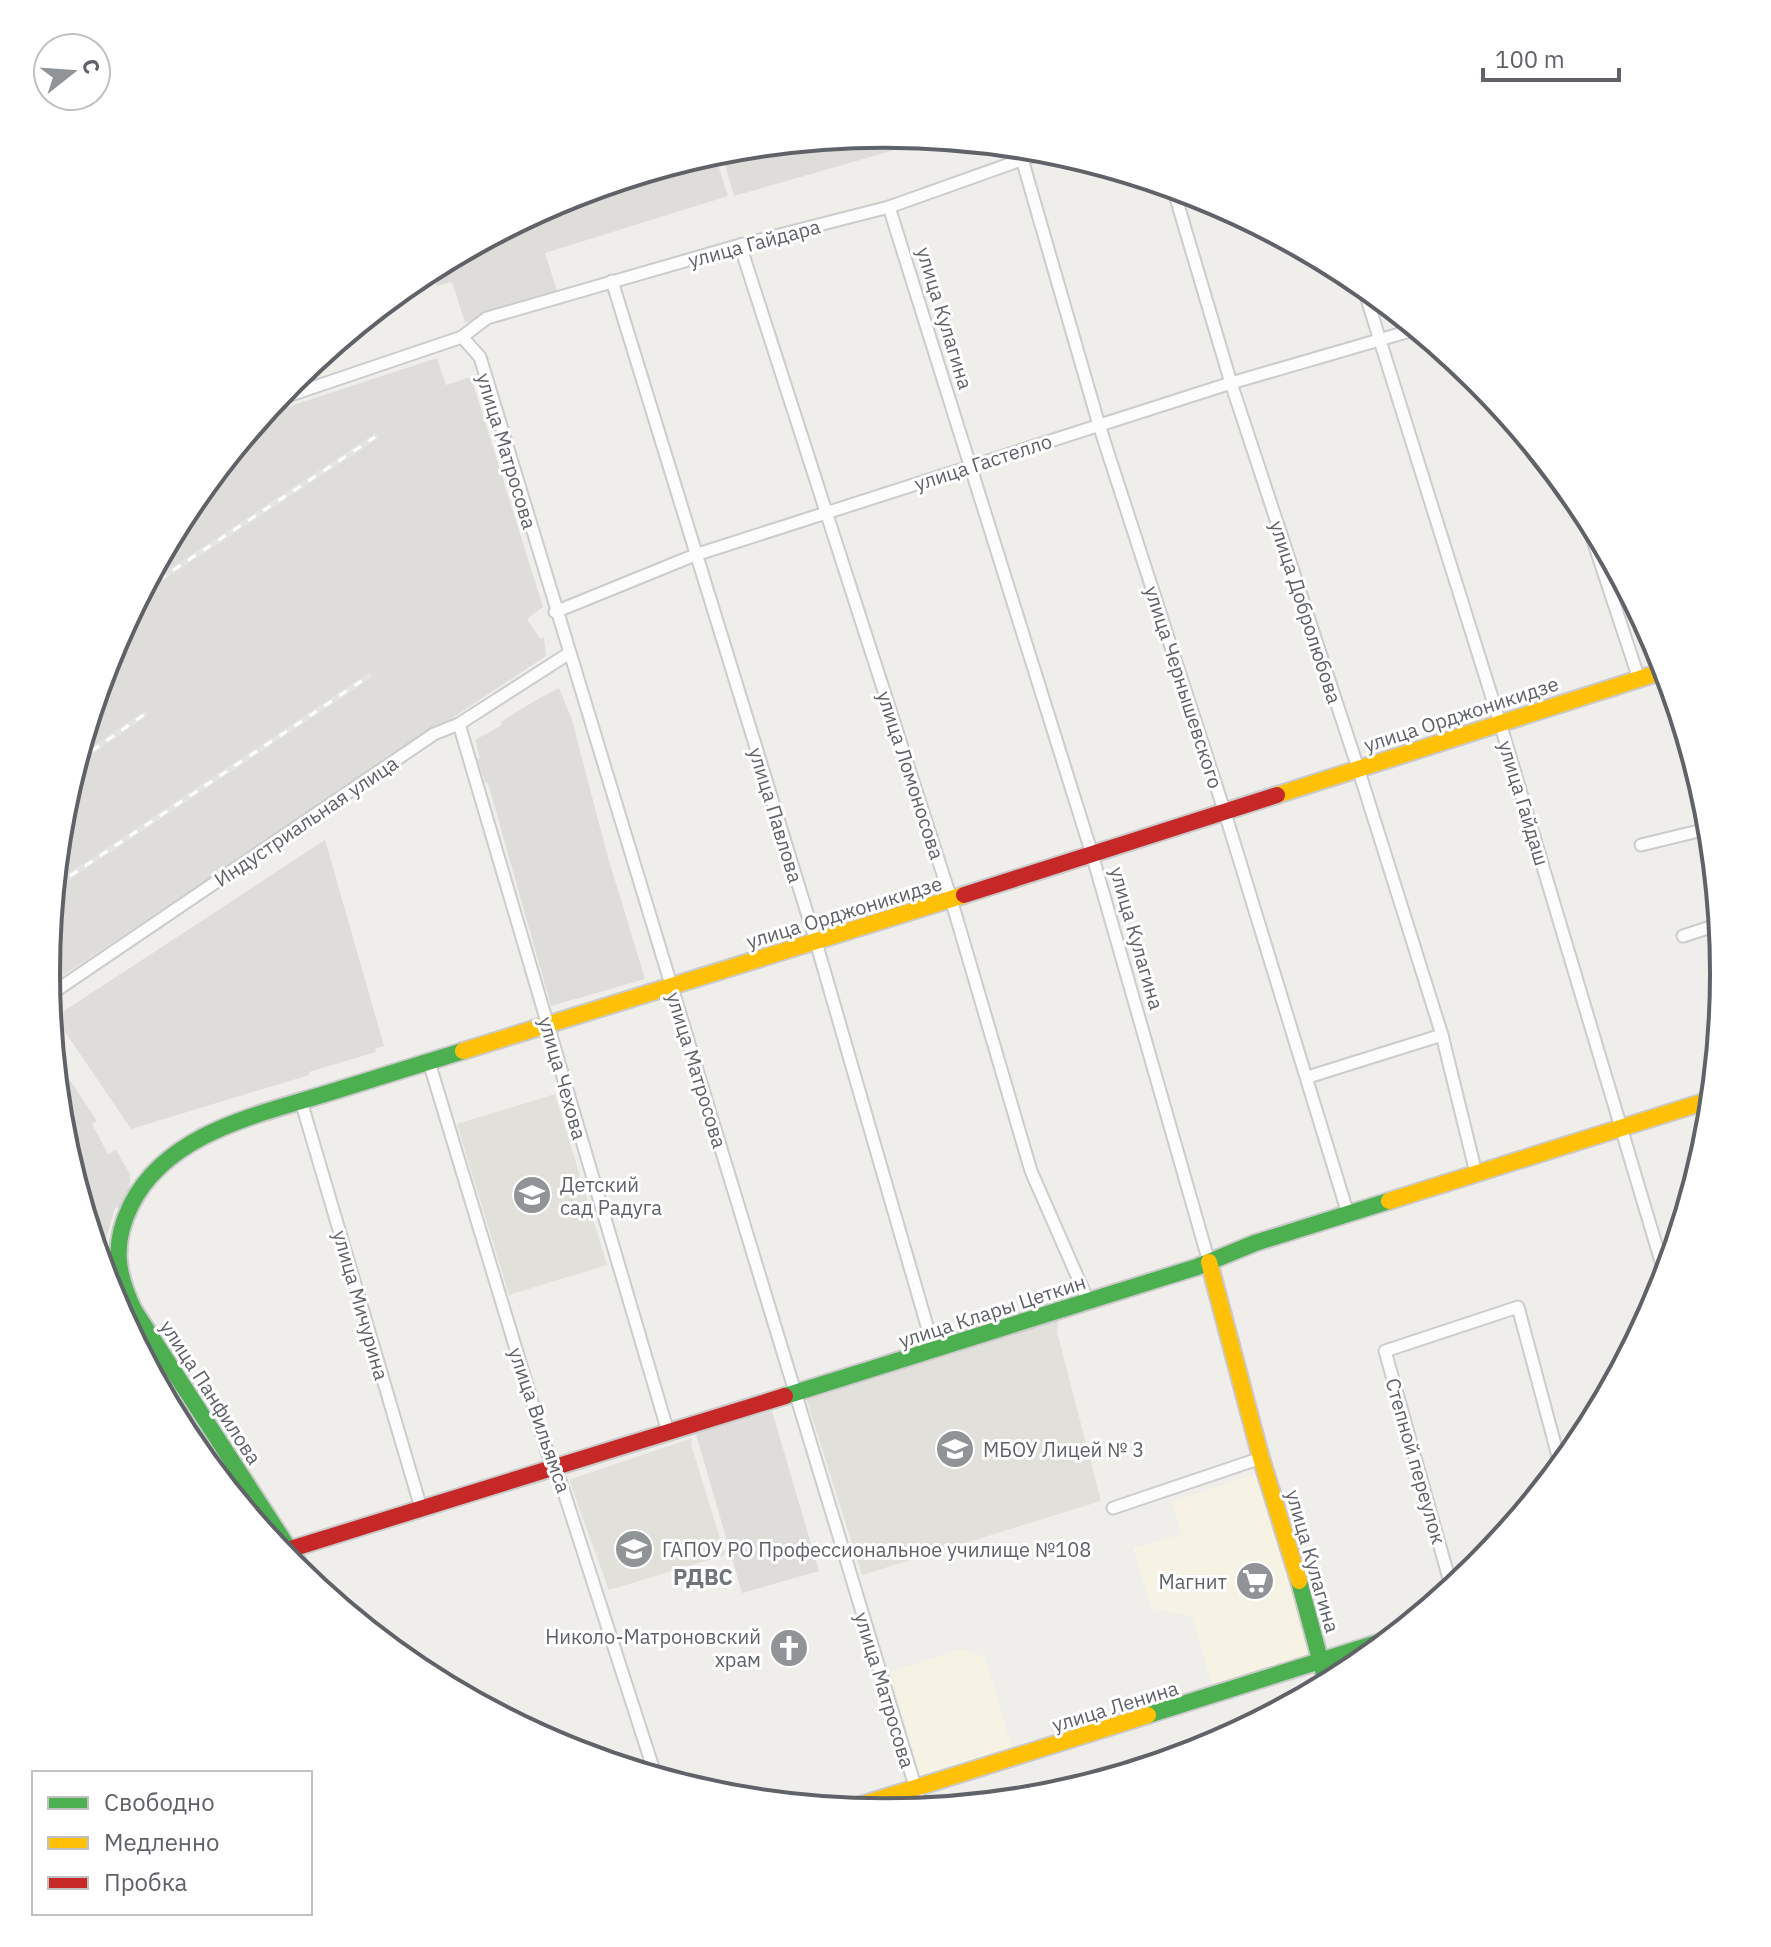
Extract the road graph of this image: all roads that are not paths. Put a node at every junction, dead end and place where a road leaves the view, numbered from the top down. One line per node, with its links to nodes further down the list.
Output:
1 (1022, 159): 13 (street, улица Чернышевского)
2 (1020, 160): 4 (street, улица Гайдара)
3 (1177, 202): 11 (street, улица Добролюбова)
4 (889, 207): 5 (street, улица Гайдара); 14 (street, улица Кулагина)
5 (740, 245): 6 (street, улица Гайдара); 15 (street, улица Ломоносова)
6 (612, 281): 9 (street, улица Гайдара); 16 (street, улица Павлова)
7 (1369, 305): 10 (street, улица Гайдаш)
8 (1405, 333): 10 (street, улица Гастелло)
9 (462, 337): 12 (street); 18 (street, улица Матросова)
10 (1380, 341): 11 (street, улица Гастелло); 22 (street, улица Гайдаш)
11 (1231, 383): 13 (street, улица Гастелло); 24 (street, улица Добролюбова)
12 (300, 392)
13 (1099, 425): 14 (street, улица Гастелло); 25 (street, улица Чернышевского)
14 (970, 466): 15 (street, улица Гастелло); 28 (street, улица Кулагина)
15 (826, 513): 16 (street, улица Гастелло); 29 (street, улица Ломоносова)
16 (695, 555): 18 (street, улица Гастелло); 32 (street, улица Павлова)
17 (1600, 561): 21 (street)
18 (555, 612): 19 (street, улица Матросова)
19 (568, 654): 23 (street, Индустриальная улица); 33 (street, улица Матросова)
20 (1654, 674): 21 (street, улица Орджоникидзе)
21 (1639, 679): 22 (street, улица Орджоникидзе)
22 (1500, 723): 24 (street, улица Орджоникидзе); 41 (street, улица Гайдаш)
23 (459, 724): 34 (street, Индустриальная улица); 35 (street, улица Чехова)
24 (1358, 768): 25 (street, улица Орджоникидзе); 36 (street, улица Добролюбова)
25 (1225, 813): 28 (street, улица Орджоникидзе); 38 (street, улица Чернышевского)
26 (1698, 831): 27 (street)
27 (1641, 845)
28 (1092, 854): 29 (street, улица Орджоникидзе); 45 (street, улица Кулагина)
29 (951, 899): 32 (street, улица Орджоникидзе); 47 (street, улица Ломоносова)
30 (1709, 927): 31 (street)
31 (1683, 936)
32 (816, 942): 33 (street, улица Орджоникидзе); 48 (street, улица Павлова)
33 (673, 986): 35 (street, улица Орджоникидзе); 49 (street, улица Матросова)
34 (61, 988)
35 (547, 1026): 37 (street, улица Орджоникидзе); 50 (street, улица Чехова)
36 (1442, 1035): 38 (street); 42 (street, улица Добролюбова)
37 (429, 1062): 39 (street, улица Орджоникидзе); 53 (street, улица Вильямса)
38 (1308, 1077): 43 (street, улица Чернышевского)
39 (301, 1101): 46 (street, улица Орджоникидзе); 54 (street, улица Мичурина)
40 (1700, 1103): 41 (street, улица Клары Цеткин)
41 (1622, 1127): 42 (street, улица Клары Цеткин); 44 (street, улица Гайдаш)
42 (1476, 1173): 43 (street, улица Клары Цеткин)
43 (1348, 1214): 45 (street, улица Клары Цеткин)
44 (1660, 1257)
45 (1209, 1262): 47 (street, улица Клары Цеткин); 52 (street, улица Кулагина)
46 (119, 1277): 56 (street, улица Панфилова)
47 (1088, 1301): 48 (street, улица Клары Цеткин)
48 (934, 1350): 49 (street, улица Клары Цеткин)
49 (793, 1393): 50 (street, улица Клары Цеткин); 63 (street, улица Матросова)
50 (668, 1432): 53 (street, улица Клары Цеткин)
51 (1557, 1452): 58 (street, Степной переулок)
52 (1261, 1458): 55 (street); 60 (street, улица Кулагина)
53 (554, 1467): 54 (street, улица Клары Цеткин); 62 (street, улица Вильямса)
54 (421, 1508): 57 (street, улица Клары Цеткин)
55 (1113, 1508)
56 (272, 1525)
57 (292, 1547)
58 (1448, 1576)
59 (1360, 1649): 60 (street, улица Ленина)
60 (1321, 1661): 61 (street, улица Кулагина); 63 (street, улица Ленина)
61 (1324, 1672)
62 (652, 1765)
63 (915, 1789): 64 (street, улица Матросова); 65 (street, улица Ленина)
64 (918, 1798)
65 (882, 1799)

